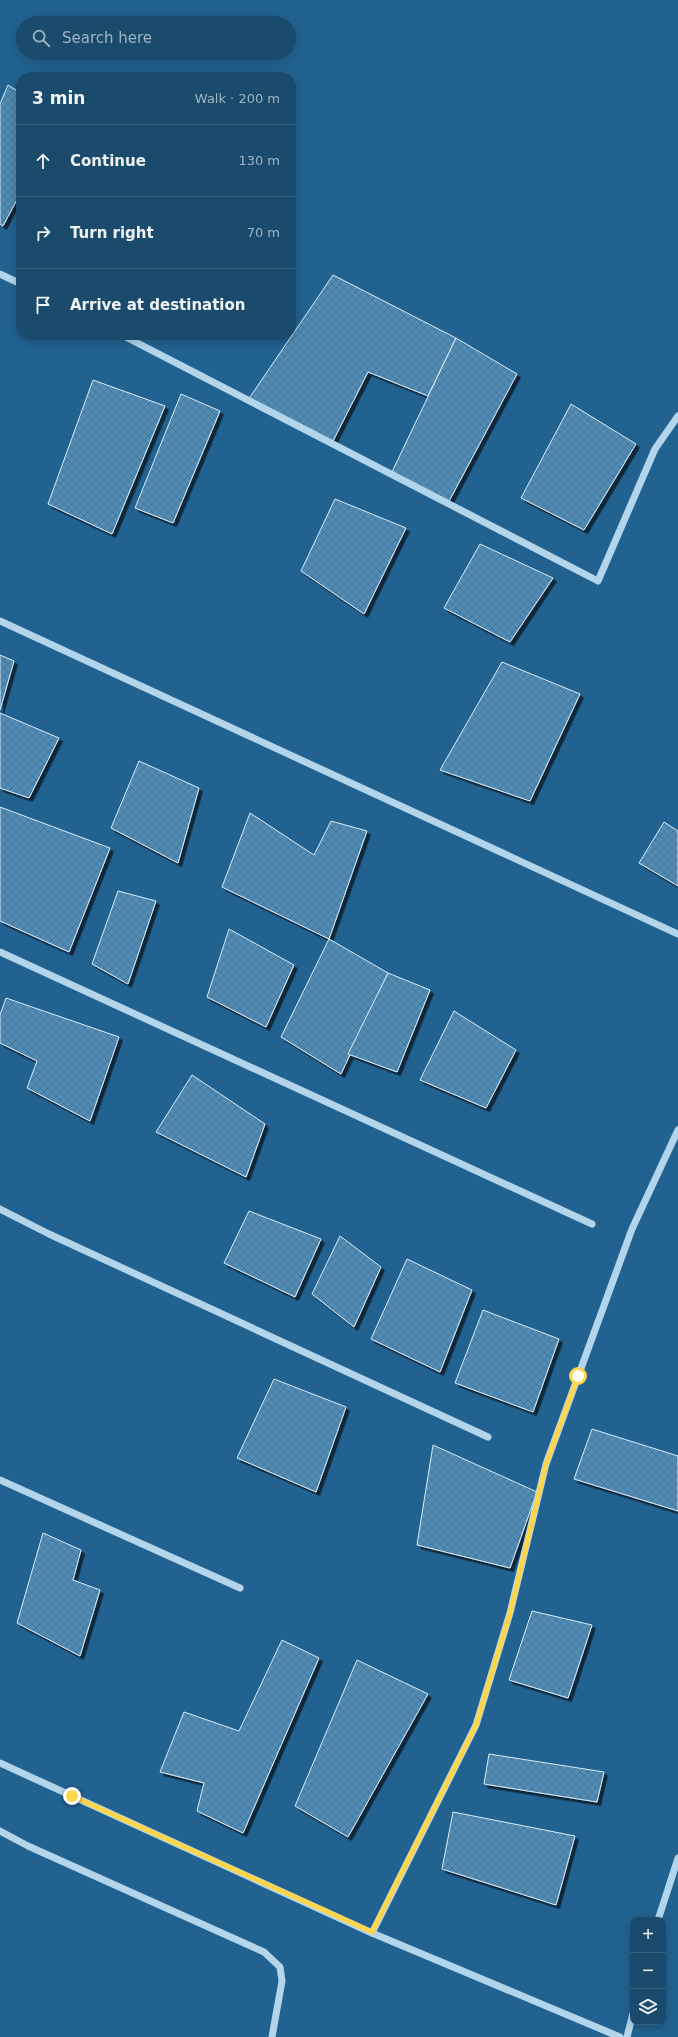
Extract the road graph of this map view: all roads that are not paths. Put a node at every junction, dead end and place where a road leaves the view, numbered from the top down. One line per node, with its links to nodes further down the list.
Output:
1 (0, 274): 2 (street)
2 (16, 282)
3 (132, 340): 4 (street)
4 (678, 416)
5 (0, 621): 6 (street)
6 (678, 934)
7 (0, 952): 10 (street)
8 (678, 1130): 18 (street)
9 (0, 1209): 11 (street)
10 (592, 1224)
11 (488, 1437)
12 (0, 1480): 13 (street)
13 (240, 1588)
14 (0, 1763): 18 (street)
15 (0, 1831): 20 (street)
16 (678, 1858): 17 (street)
17 (659, 1917)
18 (372, 1932): 21 (street)
19 (630, 2023): 22 (street)
20 (272, 2037)
21 (620, 2037)
22 (626, 2037)

